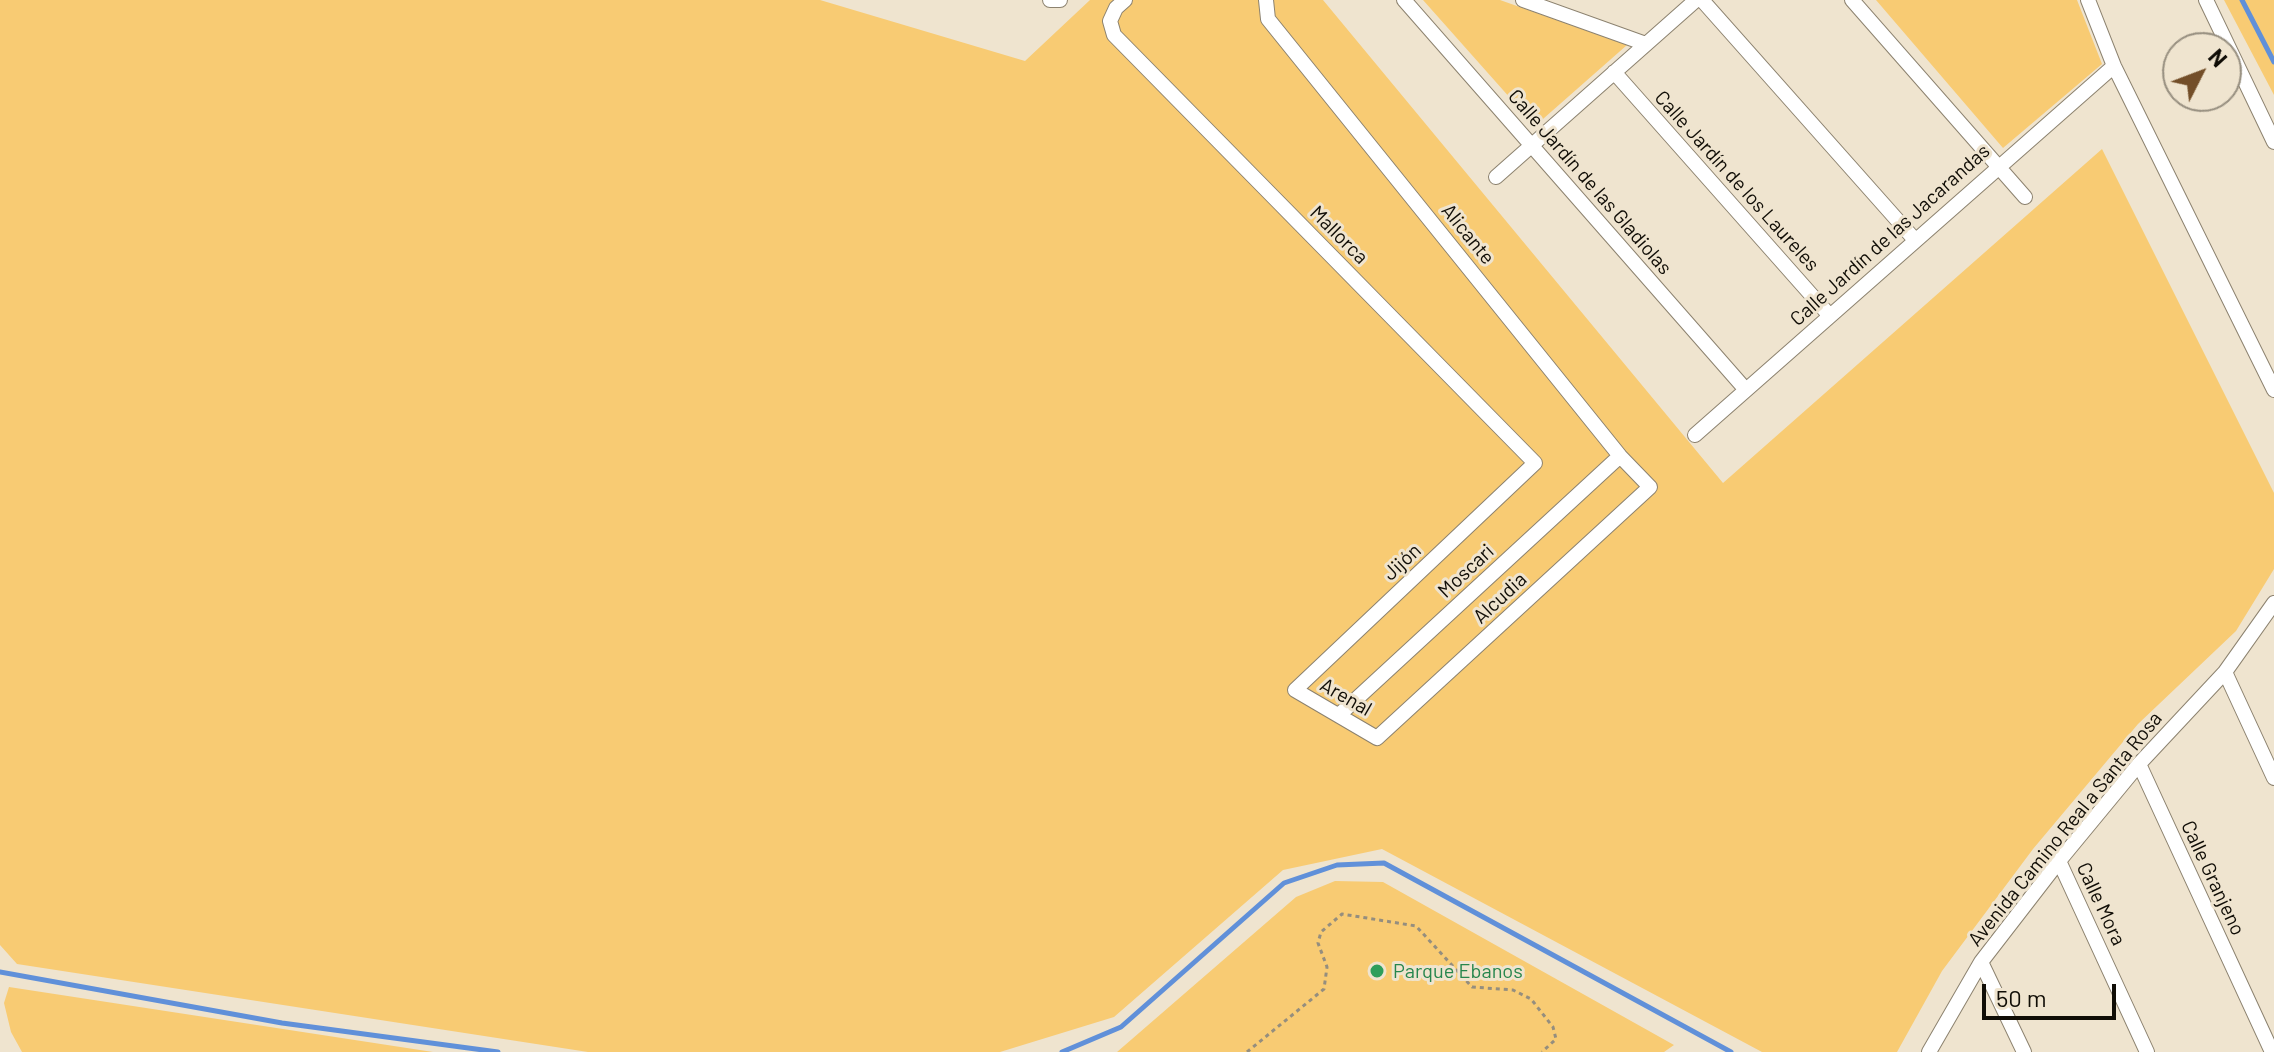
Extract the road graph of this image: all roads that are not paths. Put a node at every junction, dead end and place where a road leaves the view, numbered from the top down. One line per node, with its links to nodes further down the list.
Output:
1 (1050, 0): 2 (street)
2 (1060, 0)
3 (1125, 0): 25 (street, Mallorca)
4 (1266, 0): 24 (street, Alicante)
5 (1404, 0): 15 (street, Calle Jardín de las Gladiolas)
6 (1523, 0): 11 (street)
7 (1699, 0): 11 (street); 19 (street)
8 (1852, 0): 16 (street)
9 (2088, 0): 12 (street)
10 (2206, 0): 14 (street)
11 (1646, 44): 13 (street)
12 (2114, 66): 16 (street, Calle Jardín de las Jacarandas); 22 (street)
13 (1614, 72): 15 (street); 20 (street, Calle Jardín de los Laureles)
14 (2274, 142)
15 (1531, 145): 17 (street); 21 (street, Calle Jardín de las Gladiolas)
16 (1997, 166): 18 (street); 19 (street, Calle Jardín de las Jacarandas)
17 (1496, 177)
18 (2025, 197)
19 (1915, 240): 20 (street, Calle Jardín de las Jacarandas)
20 (1830, 316): 21 (street, Calle Jardín de las Jacarandas)
21 (1746, 390): 23 (street, Calle Jardín de las Jacarandas)
22 (2274, 390)
23 (1695, 435)
24 (1620, 456): 26 (street, Alicante); 30 (street, Moscari)
25 (1535, 463): 29 (street, Jijón)
26 (1650, 487): 31 (street, Alcudia)
27 (2274, 603): 28 (street, Avenida Camino Real a Santa Rosa)
28 (2225, 672): 32 (street, Avenida Camino Real a Santa Rosa); 33 (street)
29 (1295, 690): 30 (street, Arenal)
30 (1339, 715): 31 (street, Arenal)
31 (1377, 738)
32 (2139, 764): 34 (street, Avenida Camino Real a Santa Rosa); 39 (street, Calle Granjeno)
33 (2274, 778)
34 (2059, 861): 35 (street, Avenida Camino Real a Santa Rosa); 38 (street, Calle Mora)
35 (1981, 962): 36 (street, Avenida Camino Real a Santa Rosa); 37 (street)
36 (1929, 1052)
37 (2024, 1052)
38 (2147, 1052)
39 (2272, 1052)

